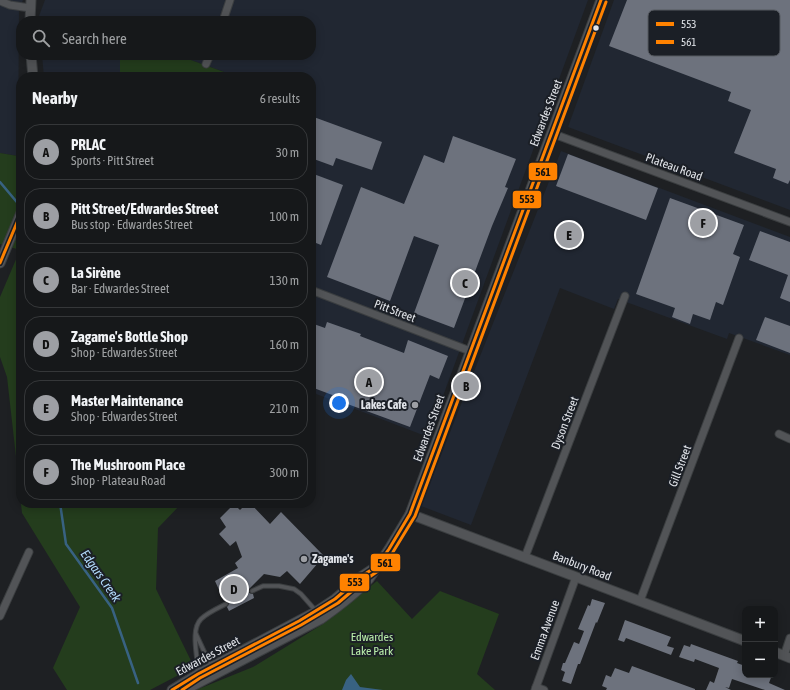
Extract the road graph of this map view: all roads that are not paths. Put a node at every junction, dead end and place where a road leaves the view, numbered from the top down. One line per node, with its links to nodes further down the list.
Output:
1 (230, 0): 6 (street)
2 (601, 0): 11 (street, Edwardes Street)
3 (0, 1): 4 (street)
4 (31, 4): 5 (street)
5 (30, 16)
6 (225, 16)
7 (31, 60): 10 (street)
8 (208, 60): 9 (street)
9 (206, 64)
10 (33, 72)
11 (551, 133): 12 (street, Plateau Road); 18 (street, Edwardes Street)
12 (790, 222)
13 (16, 225): 14 (street)
14 (0, 263)
15 (316, 292): 18 (street, Pitt Street)
16 (625, 296): 23 (street, Dyson Street)
17 (740, 338): 27 (street, Gill Street)
18 (470, 351): 21 (street, Edwardes Street)
19 (779, 434): 20 (street)
20 (790, 438)
21 (410, 514): 23 (street, Banbury Road); 24 (street, Edwardes Street)
22 (28, 552): 30 (street)
23 (526, 557): 25 (street, Banbury Road)
24 (377, 566): 29 (street, Edwardes Street); 31 (street, Edwardes Street)
25 (576, 577): 27 (street, Banbury Road); 38 (street, Emma Avenue)
26 (252, 591): 29 (lane)
27 (640, 601): 34 (street, Banbury Road)
28 (226, 604): 32 (lane)
29 (316, 611): 31 (lane); 36 (street, Edwardes Street)
30 (0, 616)
31 (317, 621): 36 (street, Edwardes Street)
32 (195, 631): 36 (lane); 37 (lane)
33 (790, 638): 35 (street)
34 (742, 640)
35 (783, 655)
36 (214, 672): 37 (street, Edwardes Street); 40 (street, Edwardes Street)
37 (198, 674): 39 (street, Edwardes Street)
38 (536, 689): 41 (street)
39 (172, 690)
40 (185, 690)
41 (544, 690)

